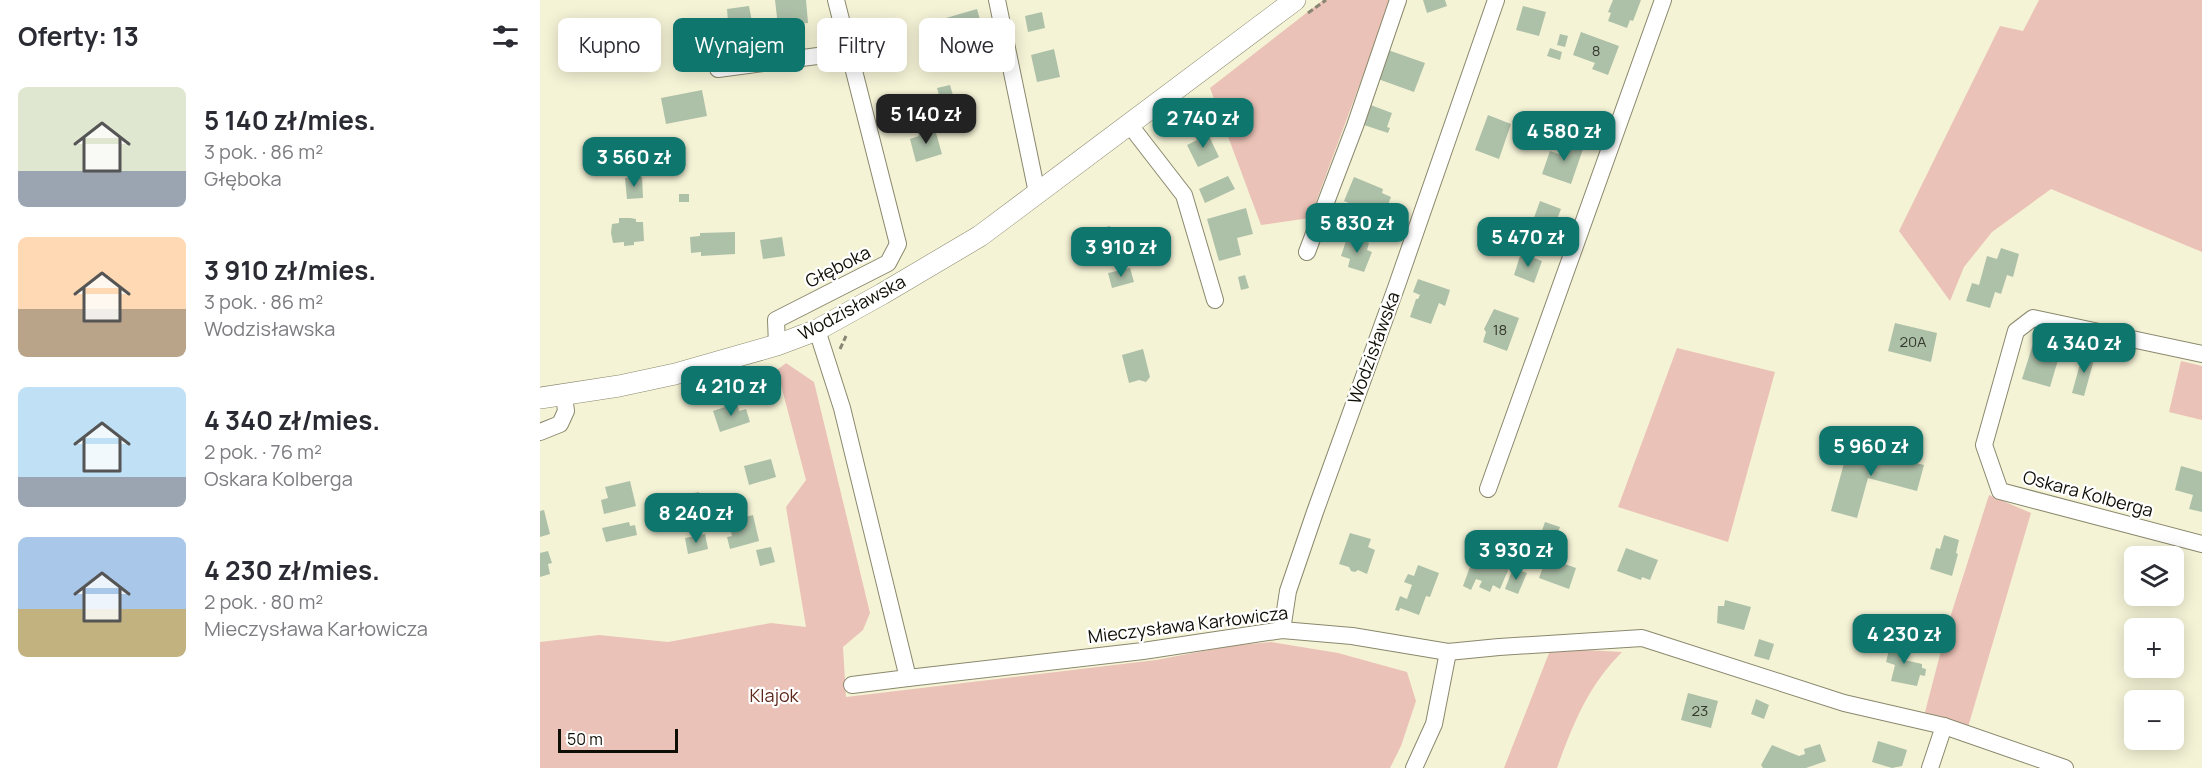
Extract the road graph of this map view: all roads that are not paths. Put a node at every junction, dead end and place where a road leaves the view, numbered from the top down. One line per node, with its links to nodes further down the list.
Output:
1 (836, 0): 7 (street, Głęboka)
2 (997, 0): 10 (street)
3 (1295, 0): 9 (main road, Wodzisławska)
4 (1398, 0): 11 (street)
5 (1496, 0): 21 (street, Wodzisławska)
6 (1663, 0): 19 (street)
7 (840, 18)
8 (853, 72): 14 (street, Głęboka)
9 (1130, 124): 10 (main road, Wodzisławska); 12 (street)
10 (1037, 193): 13 (main road, Wodzisławska)
11 (1307, 252)
12 (1215, 300)
13 (816, 330): 14 (main road, Wodzisławska); 23 (street)
14 (777, 345): 16 (main road, Wodzisławska)
15 (2202, 354): 20 (street, Oskara Kolberga)
16 (564, 395): 17 (main road, Wodzisławska); 18 (street)
17 (540, 398)
18 (540, 432)
19 (1488, 489)
20 (2202, 544)
21 (1282, 630): 22 (street, Mieczysława Karłowicza); 23 (street, Mieczysława Karłowicza)
22 (1448, 652): 25 (street, Mieczysława Karłowicza); 26 (street)
23 (908, 678): 24 (street, Mieczysława Karłowicza)
24 (852, 685)
25 (1944, 726): 27 (street); 28 (street, Mieczysława Karłowicza)
26 (1414, 768)
27 (1930, 768)
28 (2065, 768)

